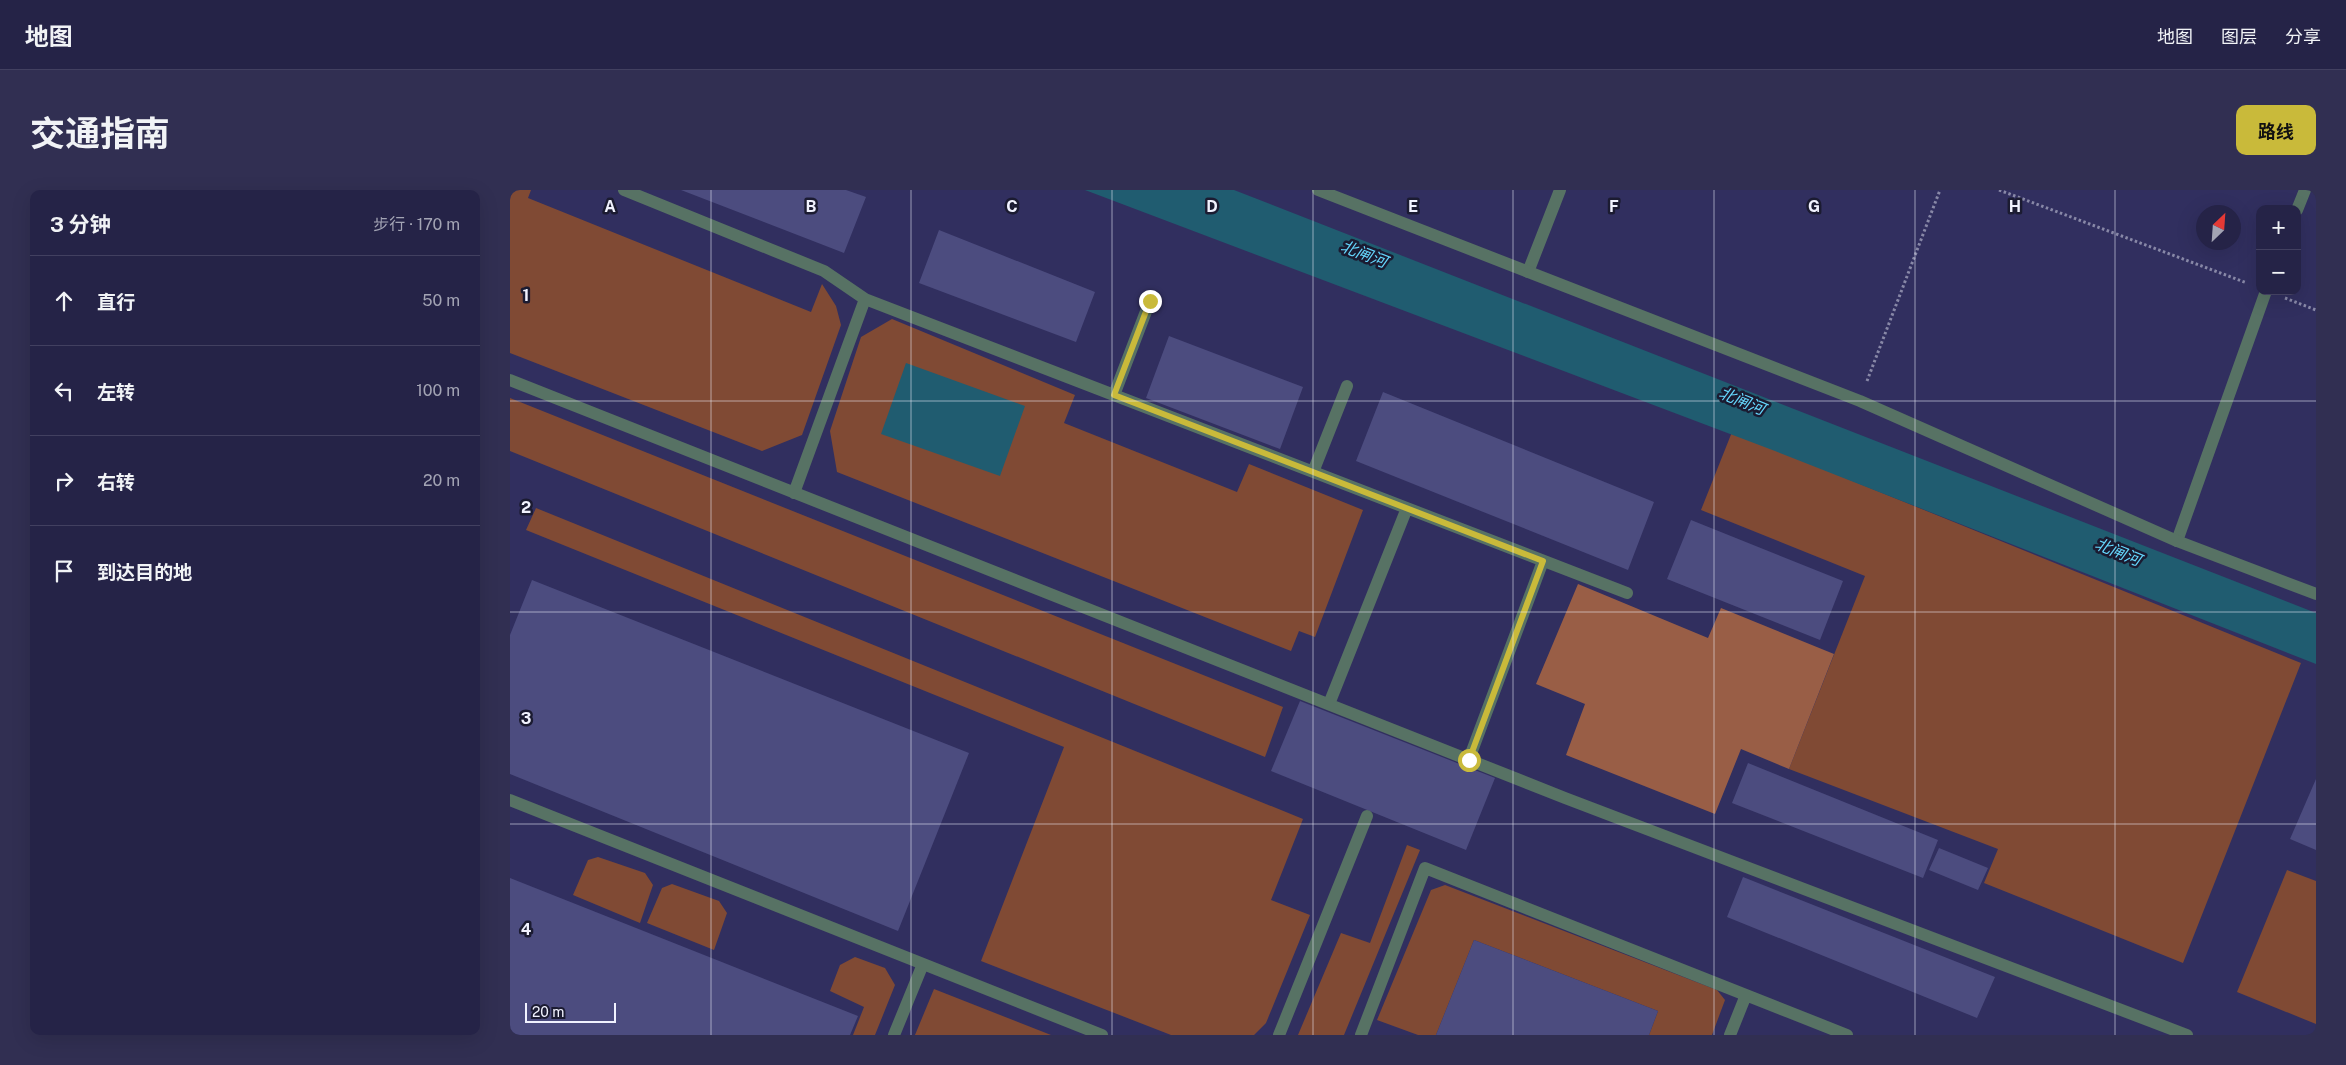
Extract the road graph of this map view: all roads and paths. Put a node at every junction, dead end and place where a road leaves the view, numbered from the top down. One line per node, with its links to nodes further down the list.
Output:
1 (624, 190): 12 (street)
2 (1318, 190): 8 (street)
3 (1560, 190): 8 (street)
4 (1940, 190): 18 (path)
5 (1999, 190): 9 (path)
6 (2305, 190): 7 (street)
7 (2299, 205)
8 (1528, 272): 18 (street)
9 (2250, 285)
10 (2270, 295): 22 (street)
11 (2276, 295): 14 (path)
12 (864, 299): 17 (street); 20 (street)
13 (1150, 301): 17 (street)
14 (2316, 310)
15 (510, 380): 20 (street)
16 (1347, 386): 19 (street)
17 (1114, 395): 19 (street)
18 (1860, 401): 22 (street)
19 (1313, 472): 21 (street)
20 (794, 493): 26 (street)
21 (1406, 508): 23 (street); 26 (street)
22 (2177, 541): 25 (street)
23 (1543, 561): 24 (street); 27 (street)
24 (1627, 593)
25 (2316, 594)
26 (1329, 704): 27 (street)
27 (1469, 760): 38 (street)
28 (510, 800): 30 (street)
29 (1367, 816): 34 (street)
30 (923, 964): 32 (street); 33 (street)
31 (1746, 995): 35 (street); 36 (street); 37 (street)
32 (894, 1035)
33 (1102, 1035)
34 (1279, 1035)
35 (1360, 1035)
36 (1730, 1035)
37 (1847, 1035)
38 (2188, 1035)

